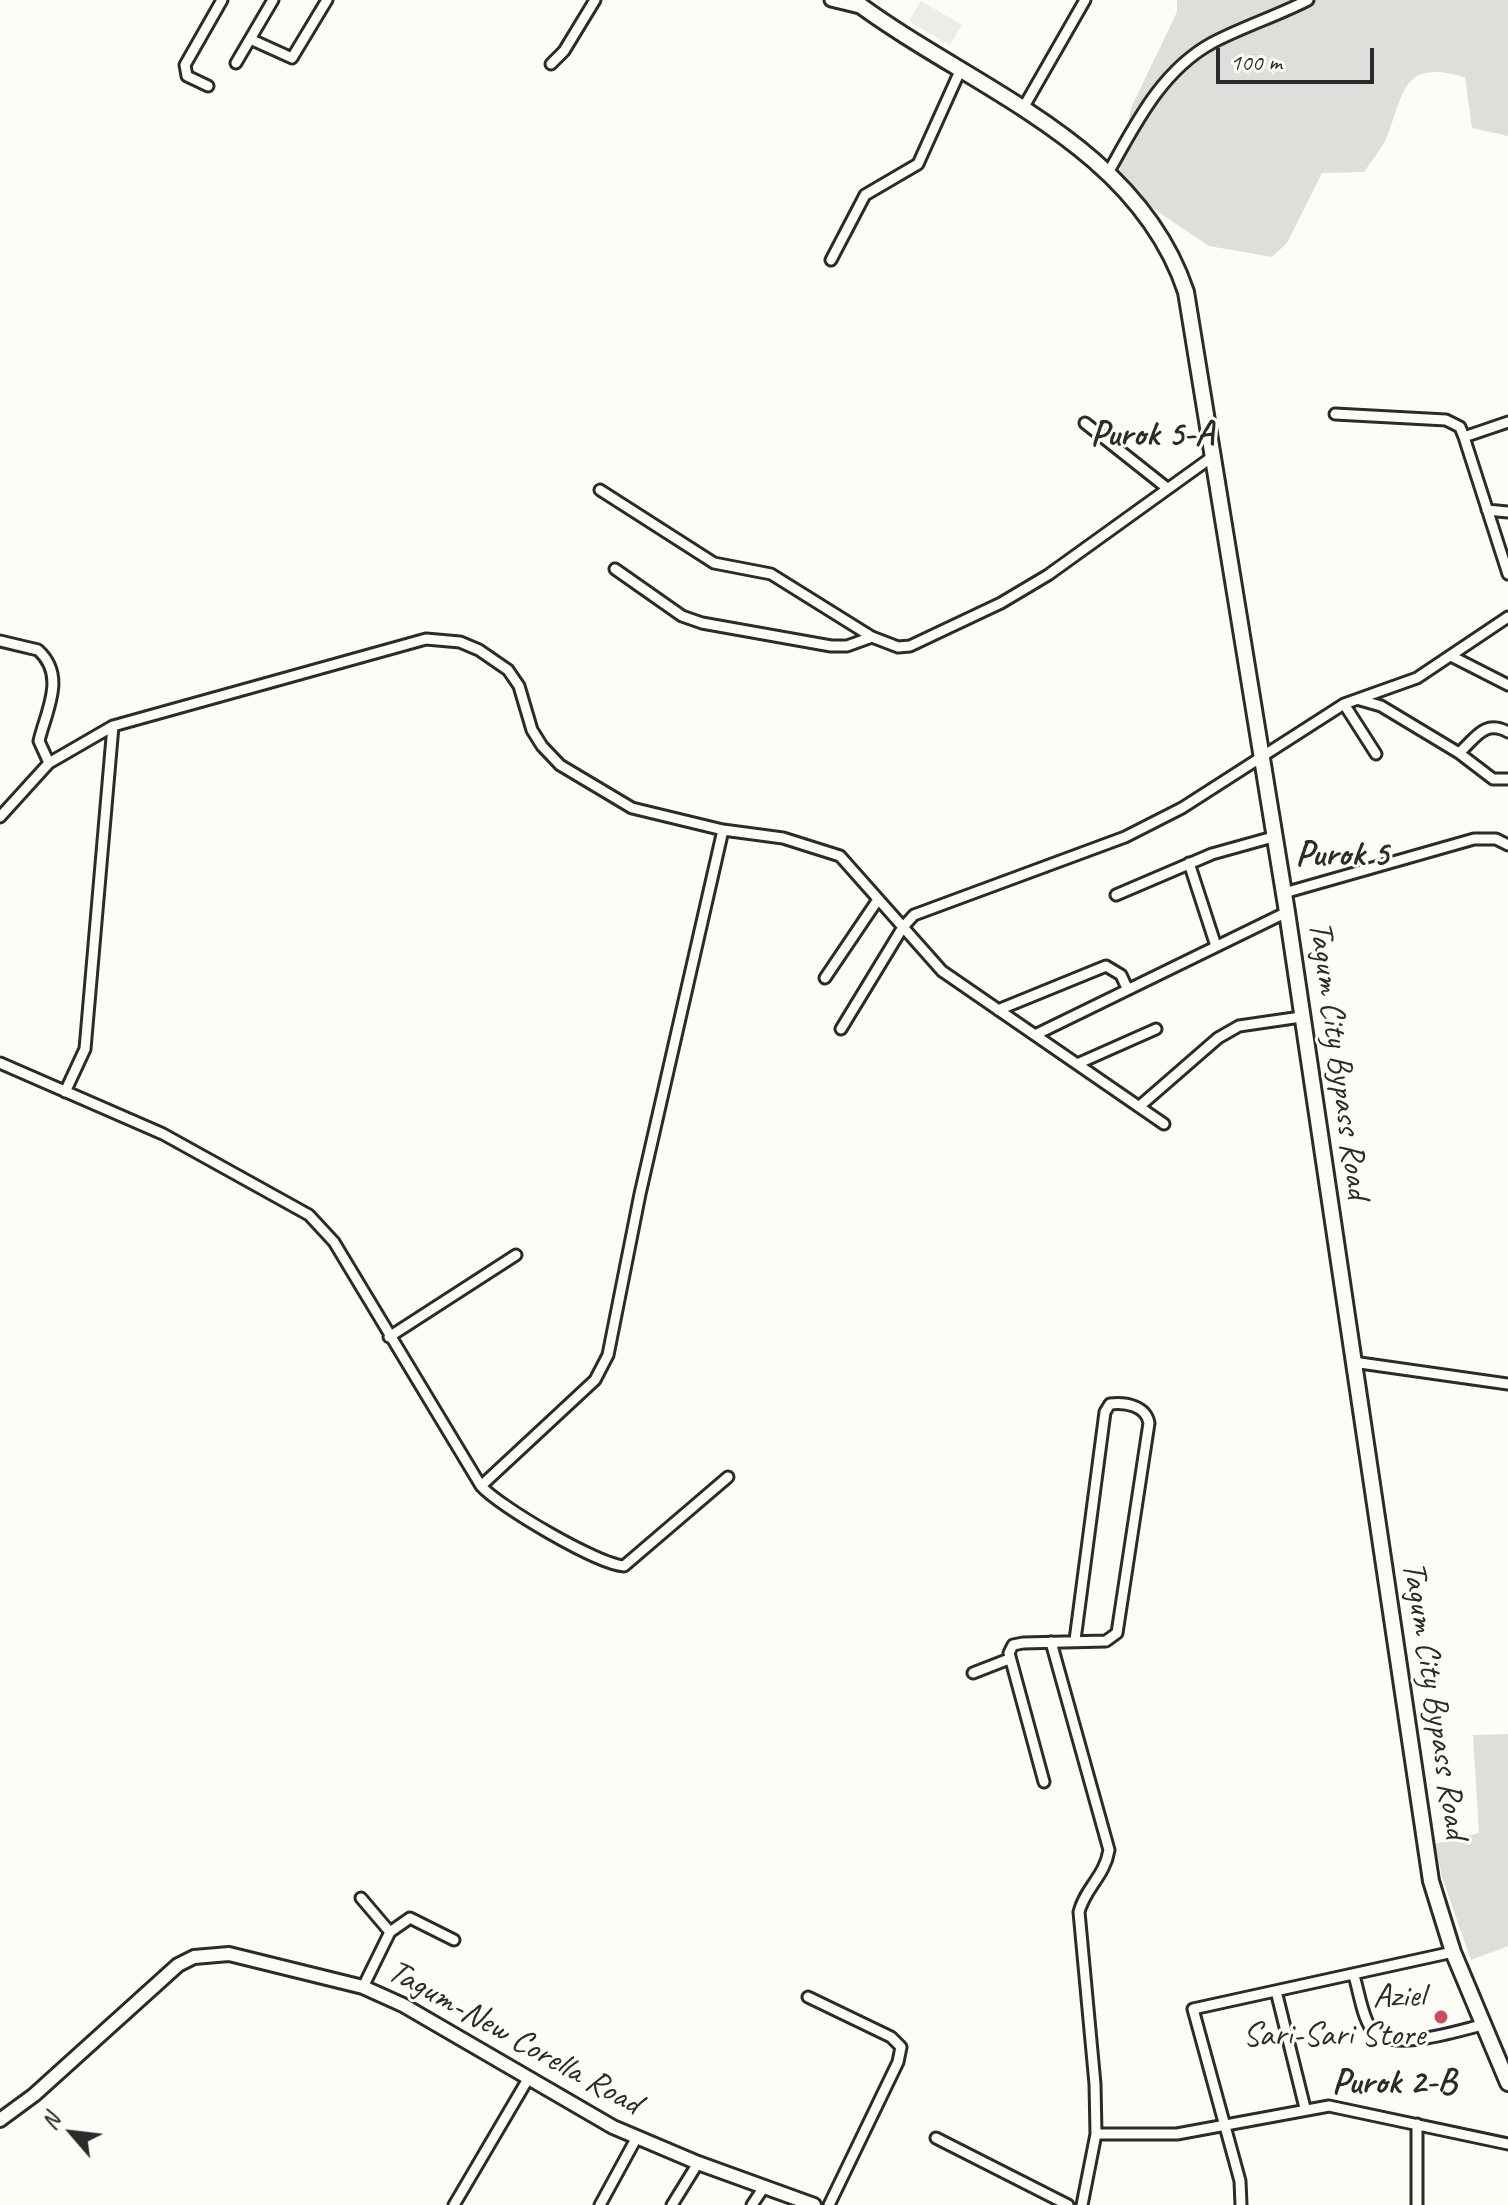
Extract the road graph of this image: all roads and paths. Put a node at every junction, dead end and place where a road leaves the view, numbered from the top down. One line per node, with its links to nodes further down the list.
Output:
1 (222, 0): 13 (street)
2 (273, 0): 9 (street)
3 (327, 0): 9 (street)
4 (595, 0): 11 (street)
5 (831, 0): 8 (street)
6 (1085, 0): 14 (street)
7 (1308, 0): 15 (street)
8 (859, 4): 12 (main road, Tagum City Bypass Road)
9 (250, 39): 10 (street)
10 (236, 63)
11 (551, 64)
12 (960, 71): 14 (main road, Tagum City Bypass Road); 16 (street)
13 (208, 86)
14 (1022, 110): 15 (main road, Tagum City Bypass Road)
15 (1108, 173): 21 (main road, Tagum City Bypass Road)
16 (831, 260)
17 (1335, 414): 20 (street)
18 (1508, 422): 20 (street)
19 (1085, 423): 22 (street)
20 (1464, 437): 24 (street)
21 (1212, 457): 22 (street); 39 (main road, Tagum City Bypass Road)
22 (1167, 488): 29 (street)
23 (600, 490): 29 (street)
24 (1487, 510): 25 (street); 27 (street)
25 (1508, 512)
26 (615, 569): 29 (street)
27 (1508, 574)
28 (1507, 620): 31 (street)
29 (872, 637)
30 (0, 641): 40 (street)
31 (1453, 657): 32 (street); 33 (street)
32 (1508, 685)
33 (1360, 700): 34 (street); 37 (street)
34 (1344, 704): 38 (street); 39 (street)
35 (113, 726): 40 (street); 43 (street); 62 (street)
36 (1508, 732): 37 (street)
37 (1459, 753): 41 (street)
38 (1376, 754)
39 (1261, 757): 44 (main road, Tagum City Bypass Road); 51 (street)
40 (49, 763): 42 (street)
41 (1508, 779)
42 (0, 817)
43 (723, 830): 49 (street); 70 (street)
44 (1273, 837): 46 (street); 47 (main road, Tagum City Bypass Road)
45 (1508, 845): 47 (street)
46 (1189, 863): 48 (street); 52 (street)
47 (1284, 893): 50 (main road, Tagum City Bypass Road)
48 (1116, 895)
49 (877, 901): 51 (street); 53 (street)
50 (1287, 912): 52 (street); 56 (main road, Tagum City Bypass Road)
51 (903, 927): 55 (street); 57 (street)
52 (1216, 946): 54 (street)
53 (825, 978)
54 (1127, 988): 55 (street); 59 (street)
55 (998, 1010): 59 (street)
56 (1301, 1017): 63 (street); 67 (main road, Tagum City Bypass Road)
57 (841, 1029)
58 (1156, 1029): 61 (street)
59 (1037, 1034): 61 (street)
60 (0, 1063): 62 (street)
61 (1077, 1064): 63 (street)
62 (65, 1092): 66 (street)
63 (1141, 1105): 64 (street)
64 (1164, 1124)
65 (516, 1255): 66 (street)
66 (389, 1337): 70 (street)
67 (1353, 1362): 68 (street); 79 (main road, Tagum City Bypass Road)
68 (1508, 1384)
69 (728, 1477): 70 (street)
70 (481, 1486)
71 (1075, 1640): 71 (street); 72 (street)
72 (1051, 1642): 73 (street); 91 (street)
73 (1009, 1659): 74 (street); 75 (street)
74 (973, 1673)
75 (1044, 1782)
76 (361, 1898): 77 (street)
77 (390, 1932): 78 (street); 81 (street)
78 (454, 1940)
79 (1453, 1952): 80 (street); 84 (main road, Tagum City Bypass Road)
80 (1354, 1976): 82 (street); 84 (street)
81 (363, 1987): 85 (main road, Tagum-New Corella Road); 88 (main road, Tagum-New Corella Road)
82 (1276, 1991): 87 (street); 90 (street)
83 (808, 1997): 102 (street)
84 (1482, 2025): 86 (main road, Tagum City Bypass Road)
85 (528, 2079): 92 (main road, Tagum-New Corella Road); 97 (street)
86 (1508, 2083)
87 (1305, 2108): 89 (street); 90 (street)
88 (0, 2120)
89 (1417, 2124): 94 (street); 106 (street)
90 (1224, 2128): 91 (street); 105 (street)
91 (1096, 2134): 104 (street)
92 (637, 2137): 95 (main road, Tagum-New Corella Road); 98 (street)
93 (936, 2138): 103 (street)
94 (1508, 2144)
95 (698, 2163): 96 (main road, Tagum-New Corella Road); 99 (street)
96 (764, 2187): 100 (street); 101 (main road, Tagum-New Corella Road)
97 (454, 2205)
98 (600, 2205)
99 (672, 2205)
100 (752, 2205)
101 (814, 2205)
102 (829, 2205)
103 (1068, 2205)
104 (1082, 2205)
105 (1241, 2205)
106 (1417, 2205)

